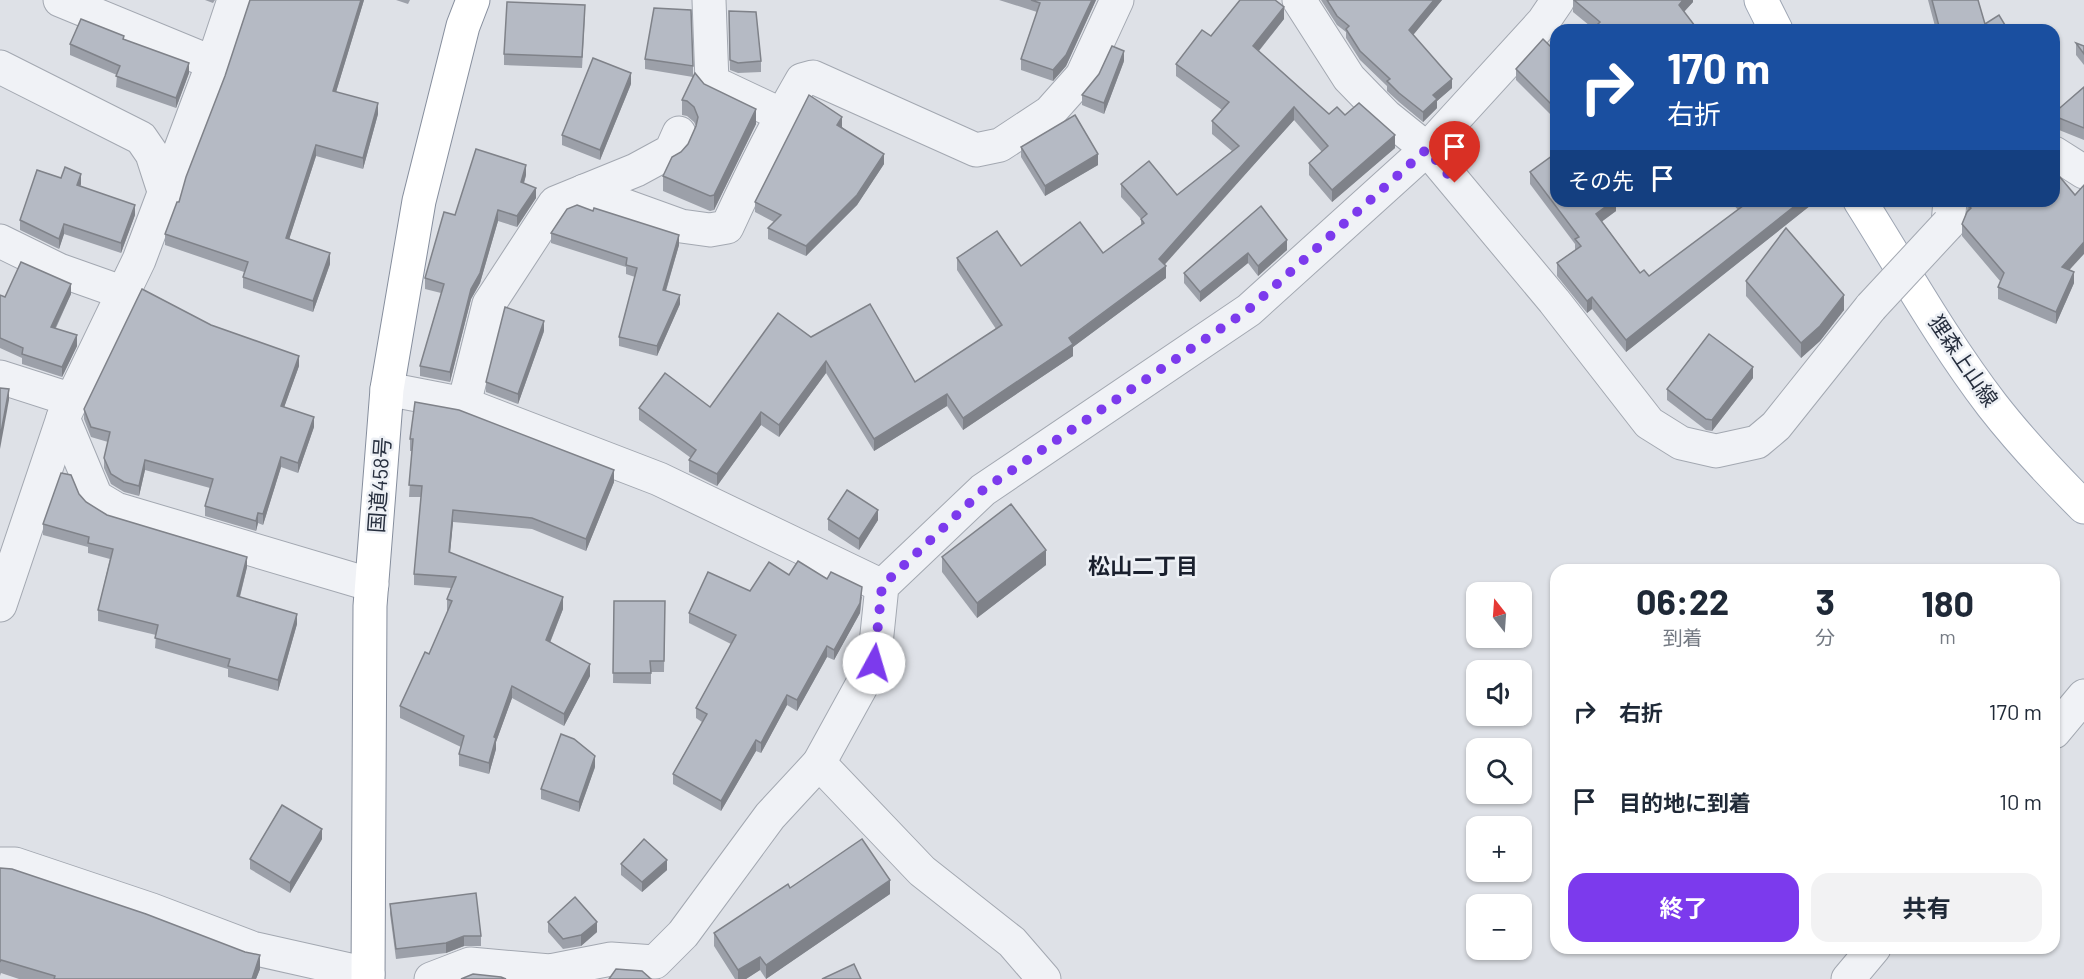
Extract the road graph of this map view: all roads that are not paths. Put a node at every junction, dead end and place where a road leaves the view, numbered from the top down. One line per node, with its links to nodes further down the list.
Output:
1 (60, 0): 10 (street)
2 (234, 0): 10 (street)
3 (473, 0): 24 (main road, 国道458号)
4 (709, 0): 12 (street)
5 (1117, 0): 12 (street)
6 (1299, 0): 14 (street)
7 (1558, 0): 14 (street)
8 (1761, 0): 9 (main road)
9 (1773, 24)
10 (213, 63): 17 (street)
11 (0, 67): 17 (street)
12 (782, 115): 18 (street)
13 (679, 133): 18 (street)
14 (1427, 149): 20 (street, bridge); 30 (street)
15 (2060, 157): 16 (street)
16 (2084, 172)
17 (164, 191): 22 (street)
18 (584, 191): 25 (street)
19 (1864, 207): 27 (main road, 狸森上山線)
20 (1949, 212)
21 (0, 241): 22 (street)
22 (124, 294): 26 (street)
23 (0, 377): 26 (street)
24 (387, 389): 25 (street); 29 (main road, 国道458号)
25 (464, 404): 30 (street)
26 (68, 409): 28 (street); 29 (street)
27 (2084, 507)
28 (7, 565): 31 (street)
29 (372, 585): 37 (main road, 国道458号)
30 (882, 586): 34 (street)
31 (0, 605)
32 (2084, 696): 33 (street)
33 (2060, 725)
34 (819, 763): 38 (street); 39 (street)
35 (0, 864): 37 (street)
36 (1869, 954): 40 (street)
37 (368, 977)
38 (431, 979)
39 (1044, 979)
40 (1848, 979)

